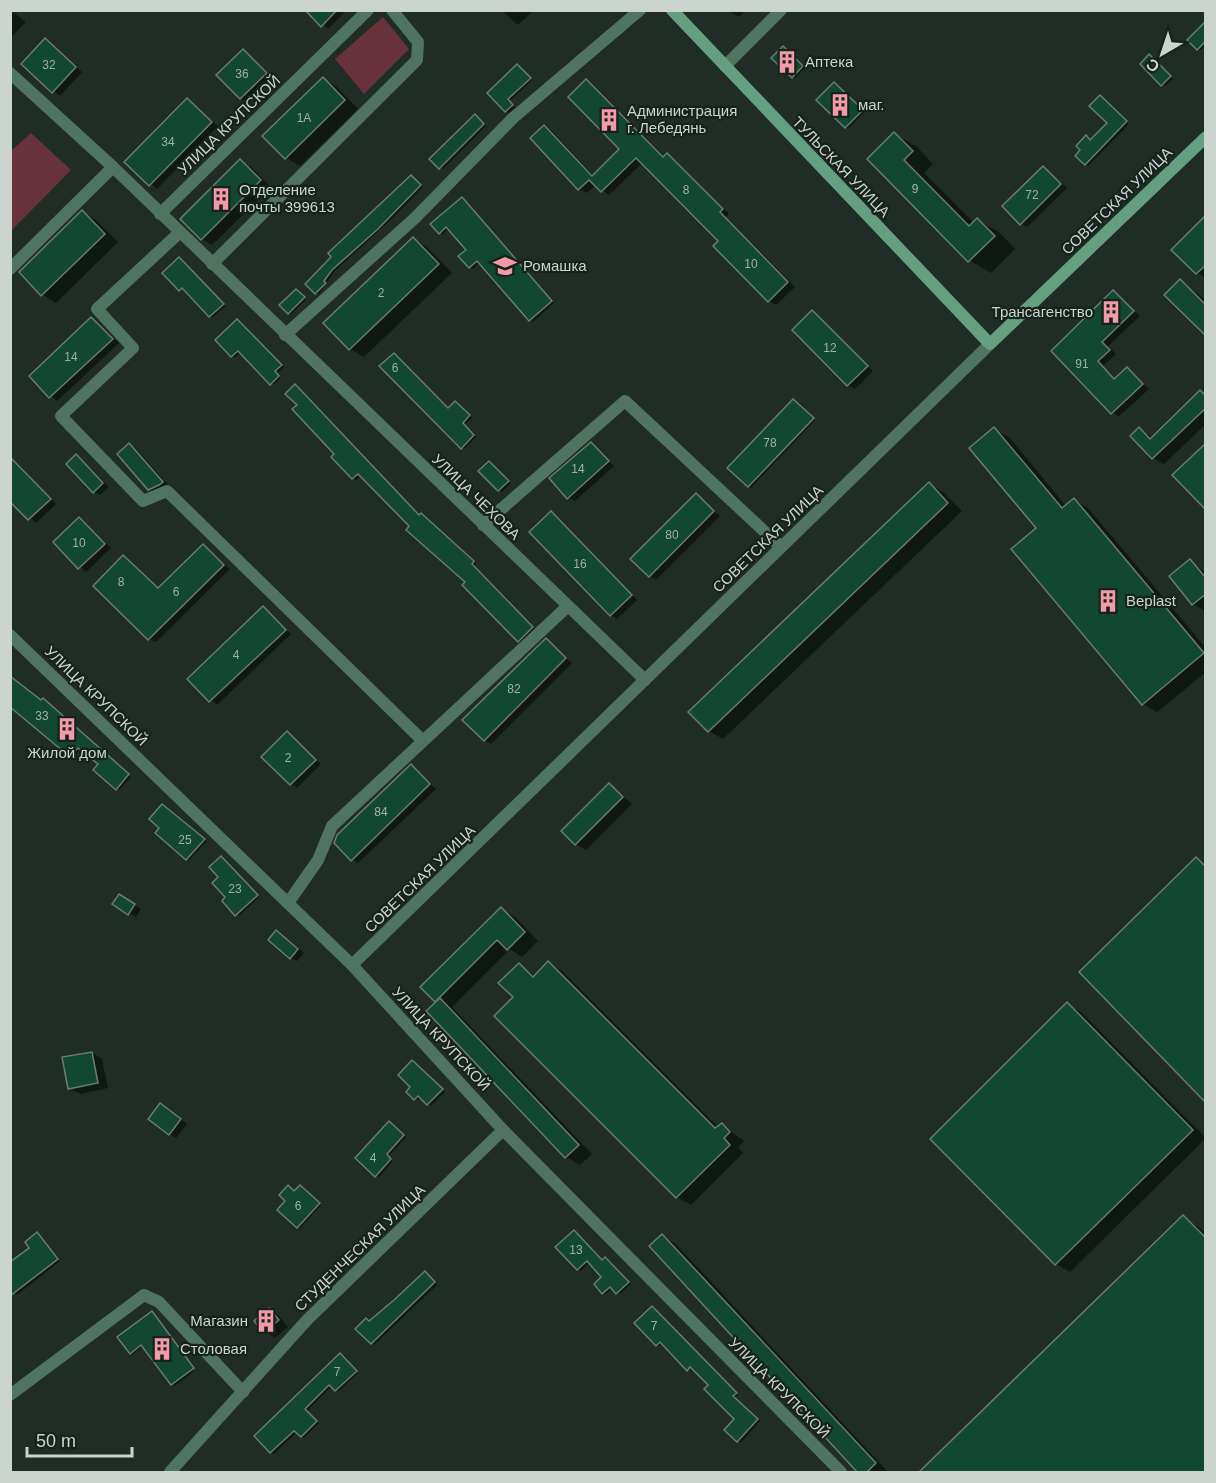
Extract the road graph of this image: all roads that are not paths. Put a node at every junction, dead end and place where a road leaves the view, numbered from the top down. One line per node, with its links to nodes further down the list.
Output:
1 (368, 10): 10 (street, УЛИЦА КРУПСКОЙ)
2 (392, 10): 12 (street)
3 (640, 10): 14 (street)
4 (672, 10): 6 (main road, ТУЛЬСКАЯ УЛИЦА)
5 (781, 10): 6 (street)
6 (725, 66): 15 (main road, ТУЛЬСКАЯ УЛИЦА)
7 (10, 73): 9 (street)
8 (1206, 137): 15 (main road, СОВЕТСКАЯ УЛИЦА)
9 (113, 167): 10 (street); 13 (street)
10 (160, 214): 11 (street, УЛИЦА ЧЕХОВА)
11 (179, 233): 12 (street, УЛИЦА ЧЕХОВА); 21 (street)
12 (212, 264): 14 (street, УЛИЦА ЧЕХОВА)
13 (10, 269)
14 (285, 335): 16 (street, УЛИЦА ЧЕХОВА)
15 (990, 344): 17 (street, СОВЕТСКАЯ УЛИЦА)
16 (483, 525): 17 (street); 18 (street, УЛИЦА ЧЕХОВА)
17 (781, 547): 20 (street, СОВЕТСКАЯ УЛИЦА)
18 (568, 606): 20 (street, УЛИЦА ЧЕХОВА); 21 (street)
19 (10, 635): 22 (street, УЛИЦА КРУПСКОЙ)
20 (645, 680): 23 (street, СОВЕТСКАЯ УЛИЦА)
21 (422, 740): 22 (street)
22 (288, 903): 23 (street, УЛИЦА КРУПСКОЙ)
23 (352, 965): 24 (street, УЛИЦА КРУПСКОЙ)
24 (503, 1130): 25 (street, СТУДЕНЧЕСКАЯ УЛИЦА); 28 (street, УЛИЦА КРУПСКОЙ)
25 (243, 1392): 26 (street); 27 (street, СТУДЕНЧЕСКАЯ УЛИЦА)
26 (10, 1395)
27 (170, 1473)
28 (841, 1473)

